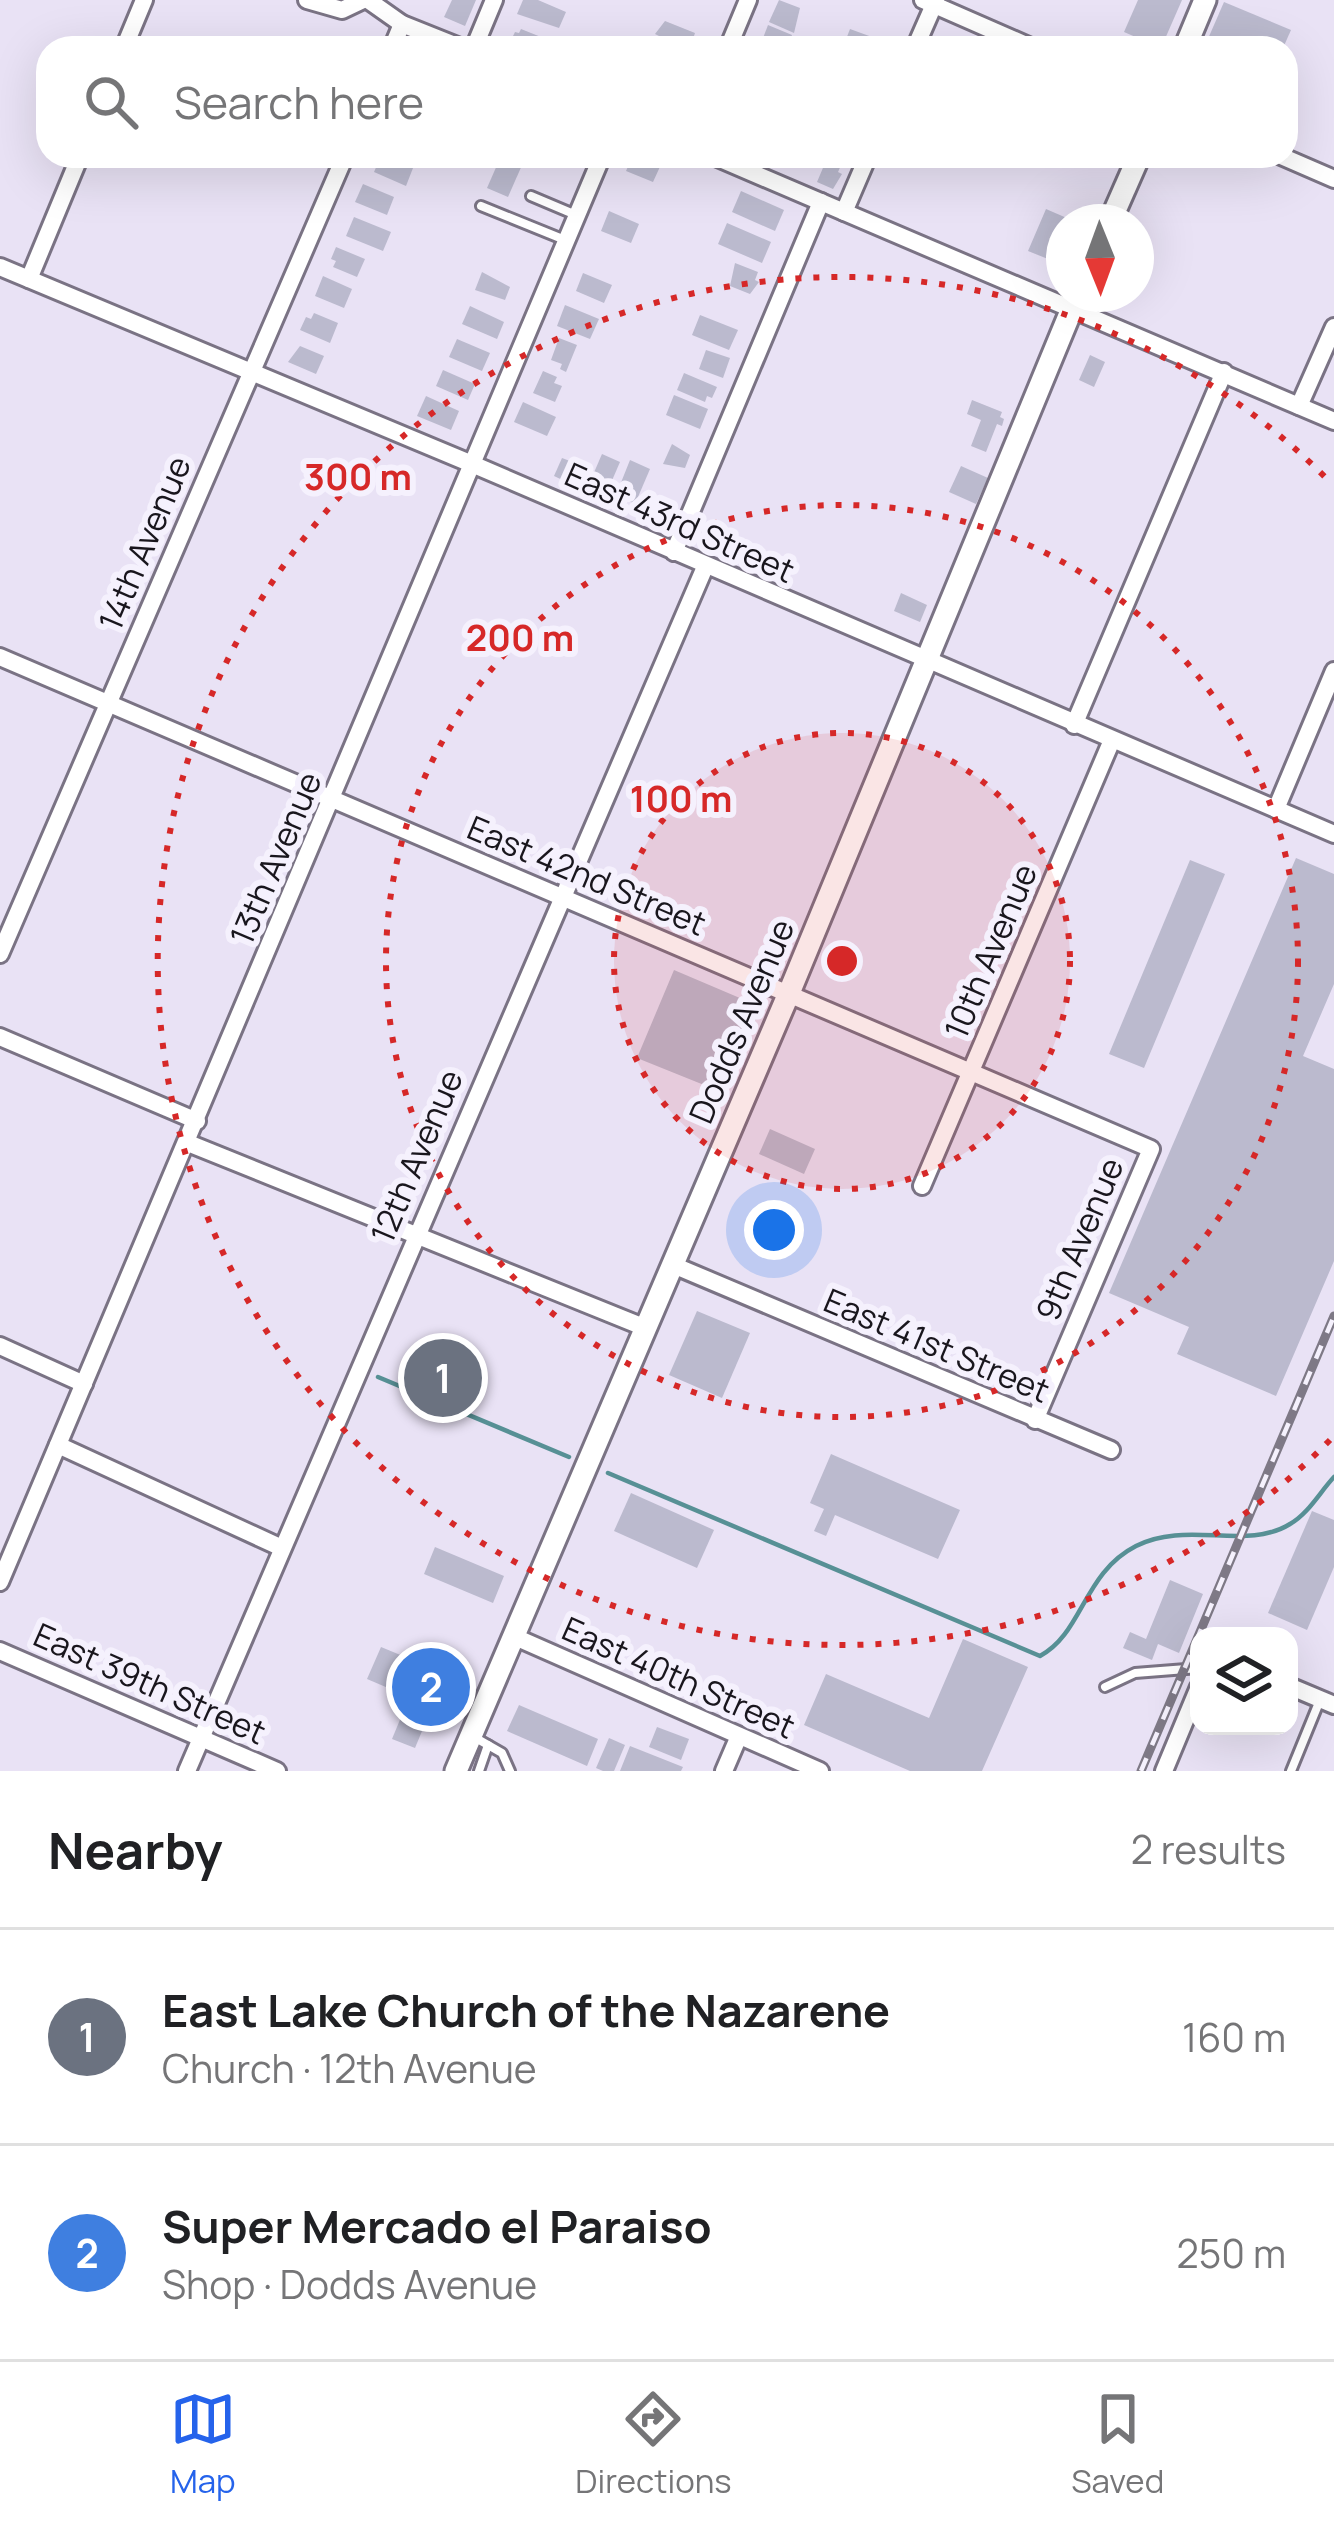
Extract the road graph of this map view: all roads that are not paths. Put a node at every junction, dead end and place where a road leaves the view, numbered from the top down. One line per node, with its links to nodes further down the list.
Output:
1 (144, 0): 9 (street)
2 (307, 0): 3 (street)
3 (366, 0): 8 (street)
4 (494, 0): 12 (street)
5 (748, 0): 13 (street)
6 (1204, 0): 16 (street)
7 (931, 2): 14 (street); 15 (street)
8 (402, 24): 10 (street); 11 (street)
9 (129, 36)
10 (397, 36)
11 (432, 36)
12 (478, 36)
13 (733, 36)
14 (919, 36)
15 (1006, 36)
16 (1190, 36)
17 (1298, 163): 24 (street)
18 (75, 168): 33 (street)
19 (340, 168): 39 (street, 14th Avenue)
20 (597, 168): 30 (street, 13th Avenue)
21 (741, 168): 26 (street)
22 (863, 168): 29 (street)
23 (1133, 168): 27 (street)
24 (1334, 179)
25 (531, 196): 30 (lane)
26 (821, 202): 29 (street); 43 (street)
27 (1118, 204)
28 (481, 206): 31 (lane)
29 (844, 212): 34 (street)
30 (577, 215): 31 (street, 13th Avenue)
31 (566, 240): 42 (street, 13th Avenue)
32 (0, 267): 33 (street, East 43rd Street)
33 (29, 279): 39 (street, East 43rd Street)
34 (1046, 291)
35 (1071, 312): 46 (street, Dodds Avenue)
36 (1096, 312): 38 (street)
37 (1334, 327): 40 (street)
38 (1224, 372): 40 (street); 49 (street)
39 (250, 373): 42 (street, East 43rd Street); 48 (street, 14th Avenue)
40 (1299, 406): 41 (street)
41 (1334, 421)
42 (472, 464): 43 (street, East 43rd Street); 51 (street, 13th Avenue)
43 (674, 552): 44 (street, East 43rd Street)
44 (705, 566): 46 (street, East 43rd Street); 54 (street, 12th Avenue)
45 (0, 657): 48 (street, East 42nd Street)
46 (928, 662): 49 (street, East 43rd Street); 56 (street, Dodds Avenue)
47 (1334, 670): 52 (street)
48 (107, 702): 51 (street, East 42nd Street); 55 (street, 14th Avenue)
49 (1074, 725): 50 (street, East 43rd Street)
50 (1112, 740): 52 (street, East 43rd Street); 58 (street, 10th Avenue)
51 (333, 799): 54 (street, East 42nd Street); 59 (street, 13th Avenue)
52 (1276, 809): 53 (street, East 43rd Street)
53 (1334, 835)
54 (560, 897): 56 (street, East 42nd Street); 63 (street, 12th Avenue)
55 (0, 954)
56 (789, 993): 58 (street, East 42nd Street); 64 (street, Dodds Avenue)
57 (0, 1037): 59 (street)
58 (971, 1072): 61 (street, East 42nd Street); 62 (street, 10th Avenue)
59 (197, 1121): 60 (street, 13th Avenue)
60 (188, 1143): 63 (street); 67 (street, 13th Avenue)
61 (1151, 1149): 68 (street, 9th Avenue)
62 (922, 1186)
63 (415, 1234): 65 (street); 71 (street, 12th Avenue)
64 (673, 1265): 65 (street, Dodds Avenue); 68 (street, East 41st Street)
65 (646, 1328): 73 (street, Dodds Avenue)
66 (0, 1346): 67 (street)
67 (84, 1384): 69 (street, 13th Avenue)
68 (1035, 1420): 70 (street, East 41st Street)
69 (58, 1445): 71 (street); 72 (street, 13th Avenue)
70 (1112, 1450)
71 (282, 1548): 81 (street, 12th Avenue)
72 (0, 1582)
73 (514, 1636): 80 (street, East 40th Street); 82 (street, Dodds Avenue)
74 (0, 1651): 81 (street, East 39th Street)
75 (1190, 1669): 76 (lane)
76 (1105, 1688)
77 (1298, 1690): 78 (street)
78 (1327, 1702): 91 (lane)
79 (1190, 1709): 90 (street)
80 (739, 1736): 88 (street); 89 (street, East 40th Street)
81 (202, 1738): 83 (street, 12th Avenue); 84 (street, East 39th Street)
82 (480, 1741): 85 (street, Dodds Avenue); 86 (lane); 87 (lane)
83 (187, 1771)
84 (277, 1771)
85 (456, 1771)
86 (479, 1771)
87 (510, 1771)
88 (724, 1771)
89 (820, 1771)
90 (1164, 1771)
91 (1291, 1771)

